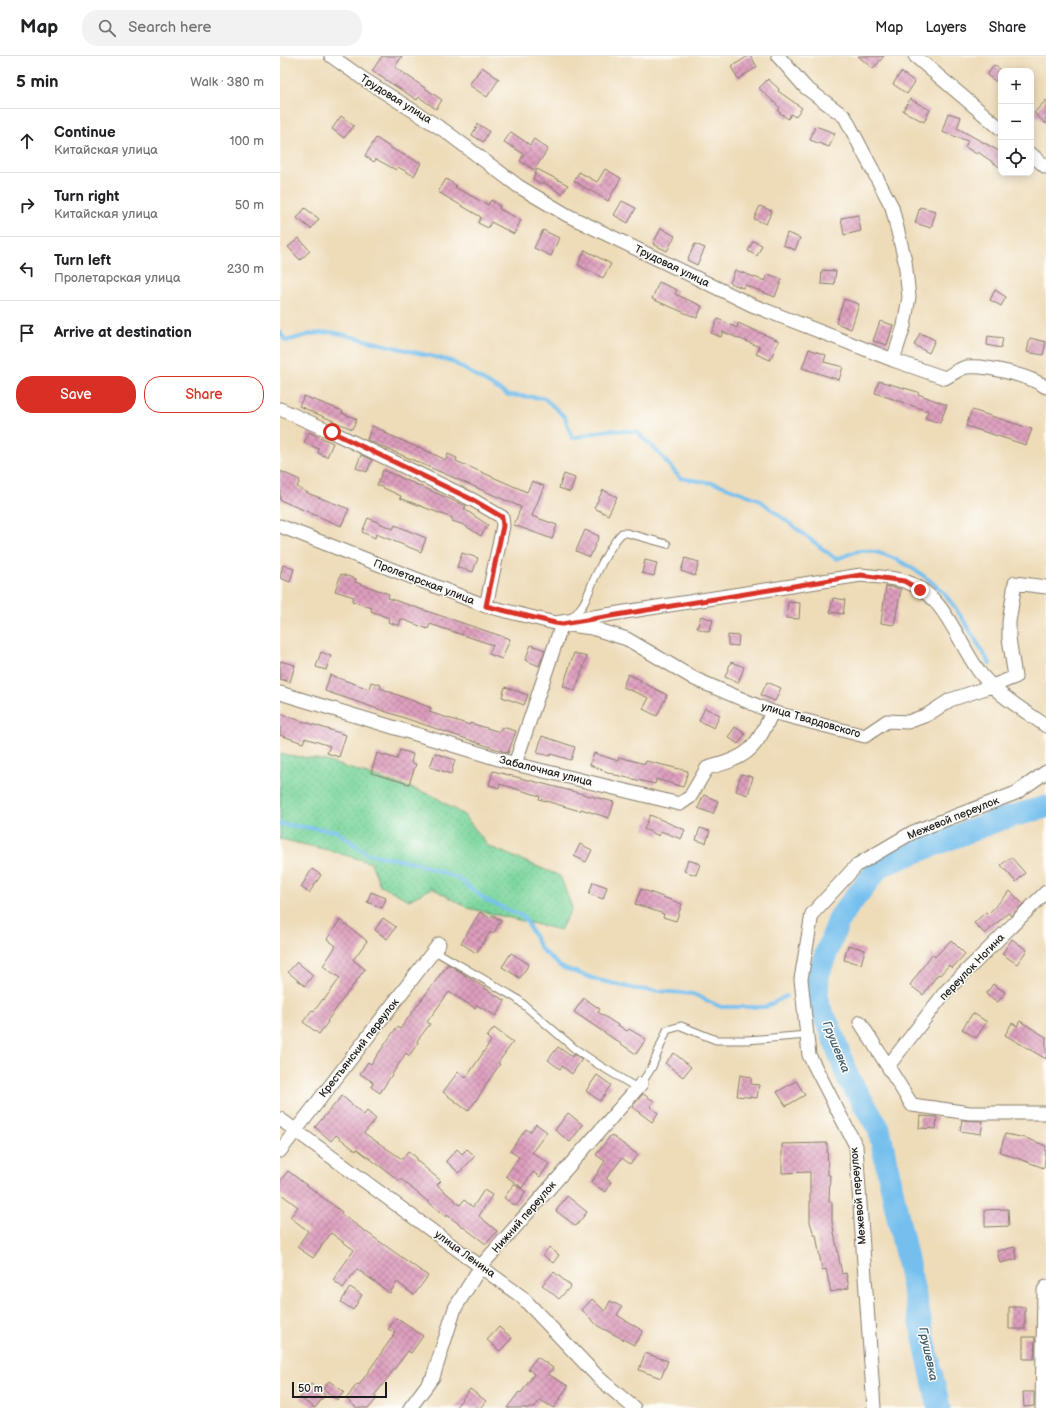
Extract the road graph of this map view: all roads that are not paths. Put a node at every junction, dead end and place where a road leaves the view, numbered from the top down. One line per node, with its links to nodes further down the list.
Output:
1 (331, 56): 7 (street, Трудовая улица)
2 (778, 56): 7 (street)
3 (915, 56): 4 (street)
4 (998, 126)
5 (1034, 157): 6 (street)
6 (1046, 167)
7 (892, 360): 8 (street, Трудовая улица)
8 (1046, 387)
9 (280, 410): 13 (street)
10 (280, 526): 13 (street, Пролетарская улица)
11 (667, 544): 14 (lane)
12 (1046, 587): 15 (street, улица Твардовского)
13 (486, 606): 14 (street, Пролетарская улица)
14 (562, 624): 15 (street, Пролетарская улица); 17 (street, улица Твардовского); 19 (street)
15 (992, 686): 17 (street, улица Твардовского); 18 (street, Пролетарская улица)
16 (280, 693): 19 (street, Забалочная улица)
17 (772, 712): 19 (street, Забалочная улица)
18 (1046, 726)
19 (515, 764)
20 (1046, 772): 24 (street, Межевой переулок)
21 (1046, 892): 25 (street, переулок Ногина)
22 (437, 948): 26 (lane); 29 (street, Крестьянский переулок)
23 (860, 1022): 25 (street)
24 (807, 1036): 26 (lane); 35 (street, Межевой переулок)
25 (889, 1065): 27 (street)
26 (639, 1086): 31 (street, Нижний переулок)
27 (1046, 1113)
28 (280, 1119): 29 (street, улица Ленина)
29 (295, 1130): 30 (street, Крестьянский переулок); 31 (street, улица Ленина)
30 (280, 1151)
31 (481, 1266): 33 (street, Нижний переулок); 34 (street, улица Ленина)
32 (1046, 1287): 36 (street)
33 (410, 1408)
34 (634, 1408)
35 (874, 1408)
36 (1042, 1408)

